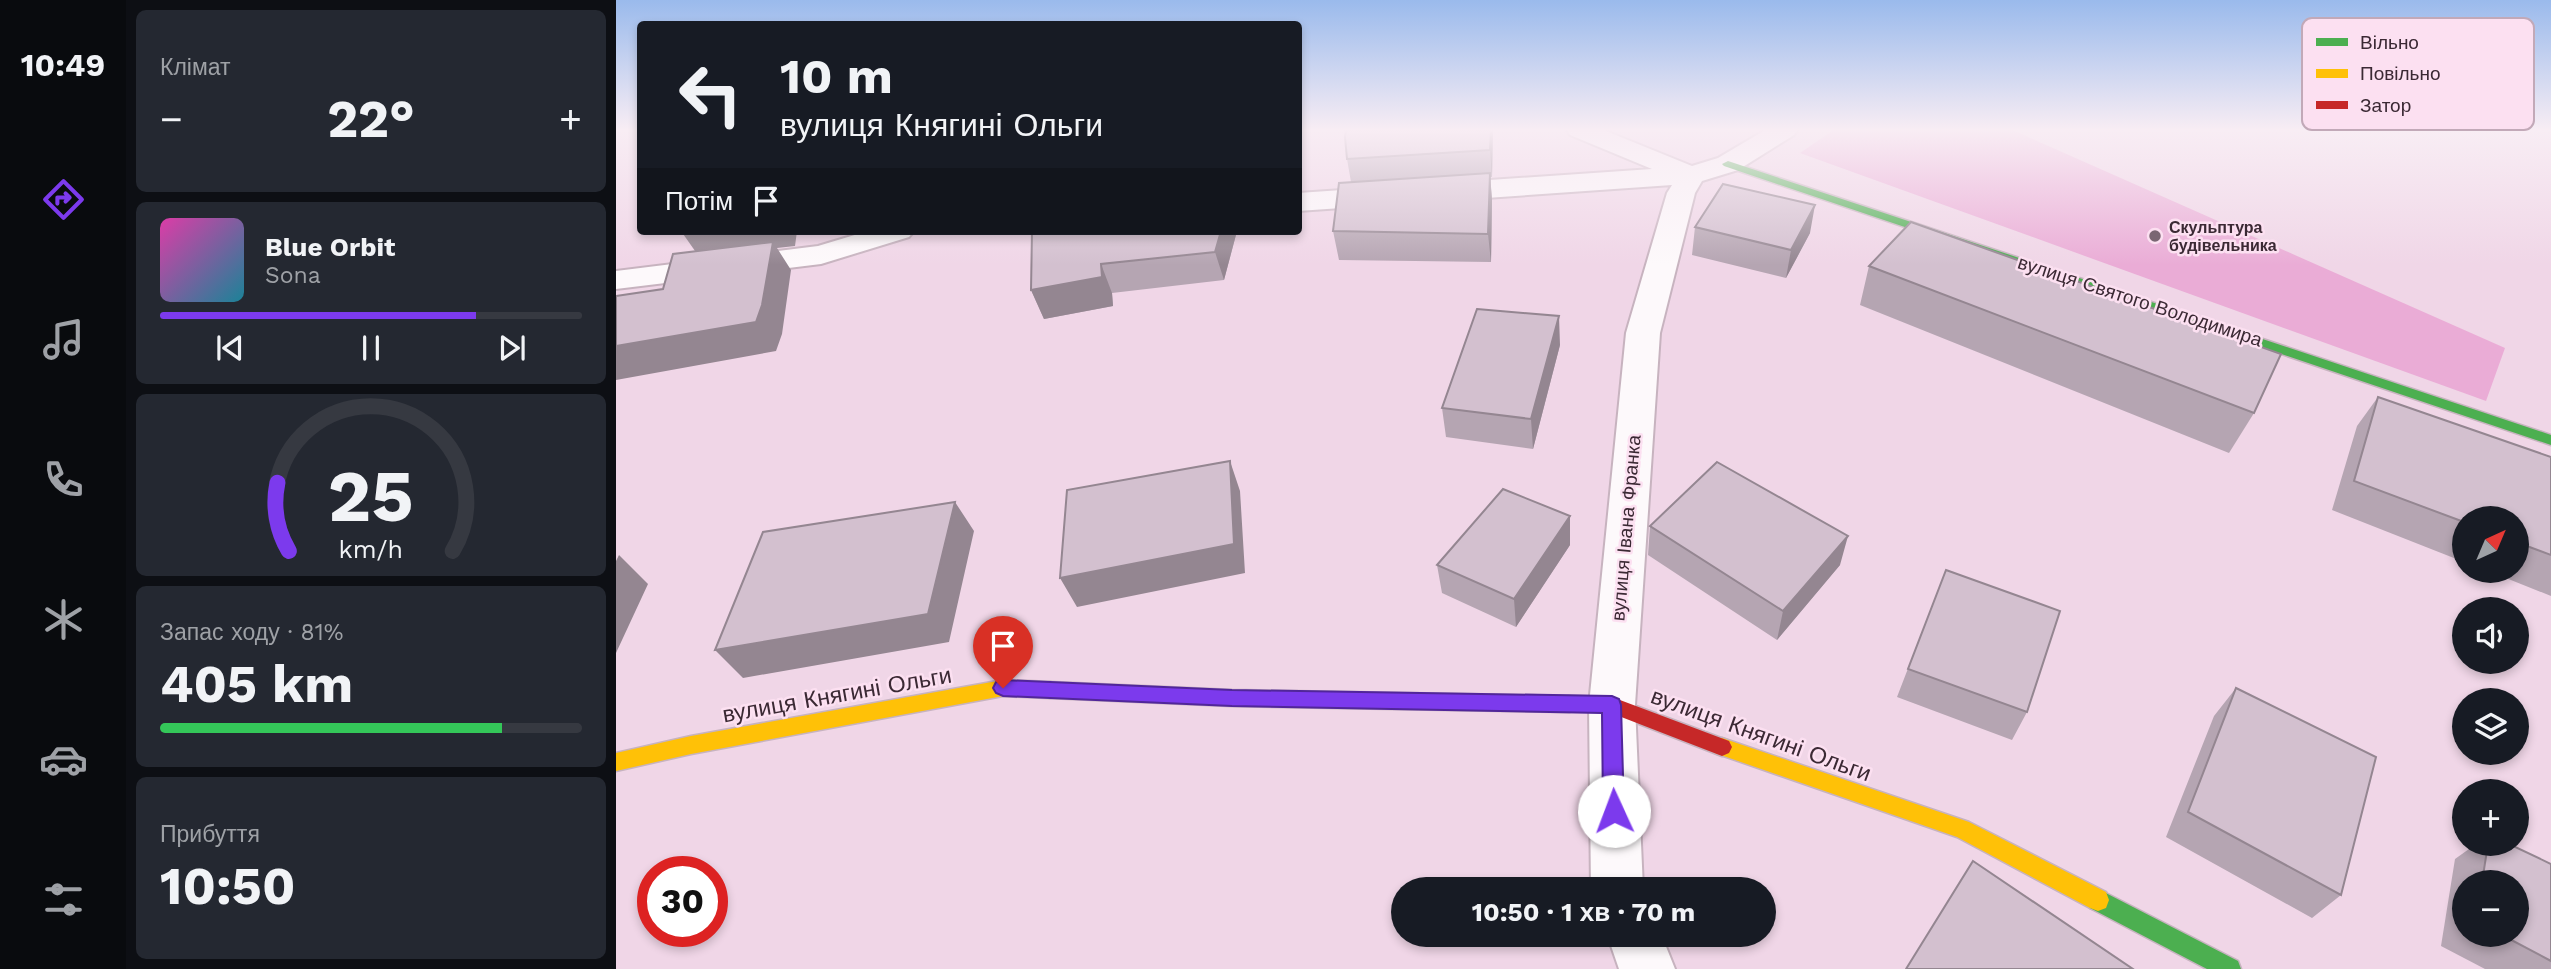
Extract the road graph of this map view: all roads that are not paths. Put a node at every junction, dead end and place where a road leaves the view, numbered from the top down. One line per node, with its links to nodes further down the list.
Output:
1 (1758, 174): 6 (street, вулиця Святого Володимира)
2 (1691, 175): 3 (street); 7 (street, вулиця Івана Франка)
3 (1302, 202)
4 (885, 235): 5 (street)
5 (616, 280)
6 (2551, 440)
7 (1612, 705): 8 (street, вулиця Княгині Ольги); 9 (street, вулиця Івана Франка); 12 (street, вулиця Княгині Ольги)
8 (616, 762)
9 (1617, 877)
10 (1639, 947): 11 (street)
11 (1647, 969)
12 (2230, 969)

